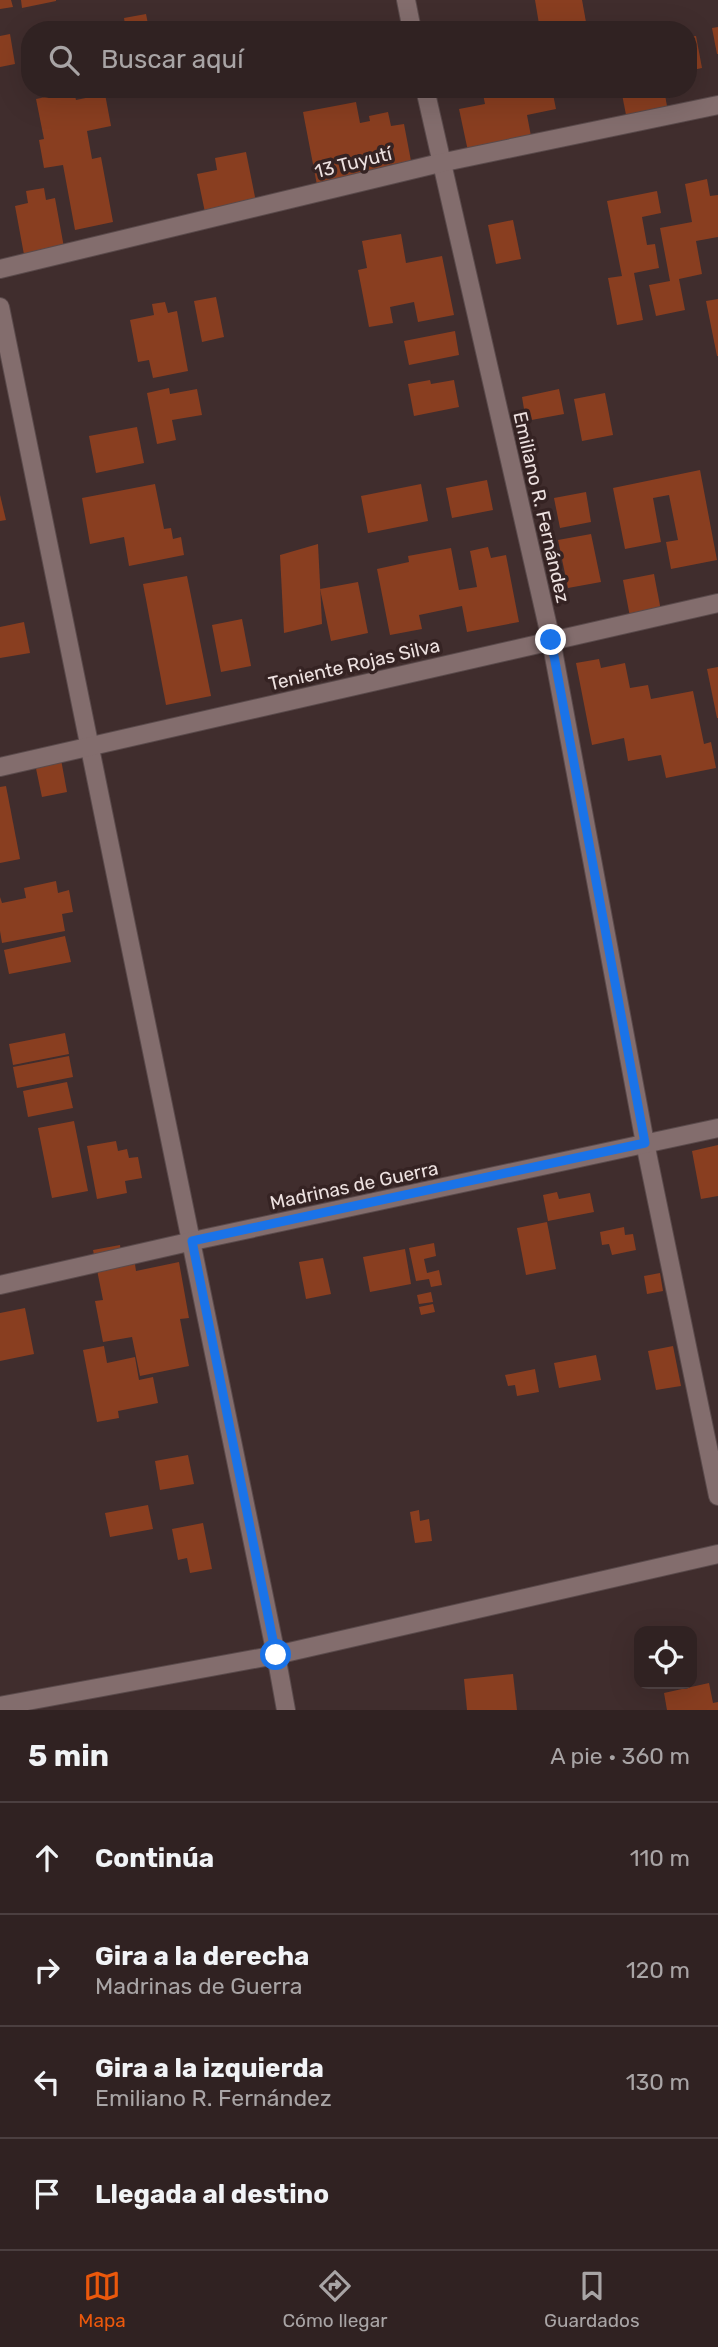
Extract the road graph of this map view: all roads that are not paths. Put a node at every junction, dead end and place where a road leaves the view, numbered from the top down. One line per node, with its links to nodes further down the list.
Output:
1 (406, 0): 2 (street)
2 (410, 21)
3 (427, 98): 5 (street, Emiliano R. Fernández)
4 (718, 105): 5 (street, 13 Tuyutí)
5 (440, 163): 6 (street, 13 Tuyutí); 9 (street, Emiliano R. Fernández)
6 (0, 269)
7 (0, 307): 10 (street)
8 (718, 603): 9 (street, Teniente Rojas Silva)
9 (551, 640): 10 (street, Teniente Rojas Silva); 13 (street, Emiliano R. Fernández)
10 (88, 747): 11 (street, Teniente Rojas Silva); 14 (street)
11 (0, 767)
12 (718, 1128): 13 (street, Madrinas de Guerra)
13 (645, 1143): 14 (street, Madrinas de Guerra); 16 (street, Emiliano R. Fernández)
14 (192, 1241): 15 (street, Madrinas de Guerra); 18 (street)
15 (0, 1285)
16 (718, 1496)
17 (718, 1554): 18 (street)
18 (276, 1655): 19 (street); 20 (street)
19 (0, 1706)
20 (286, 1710)

